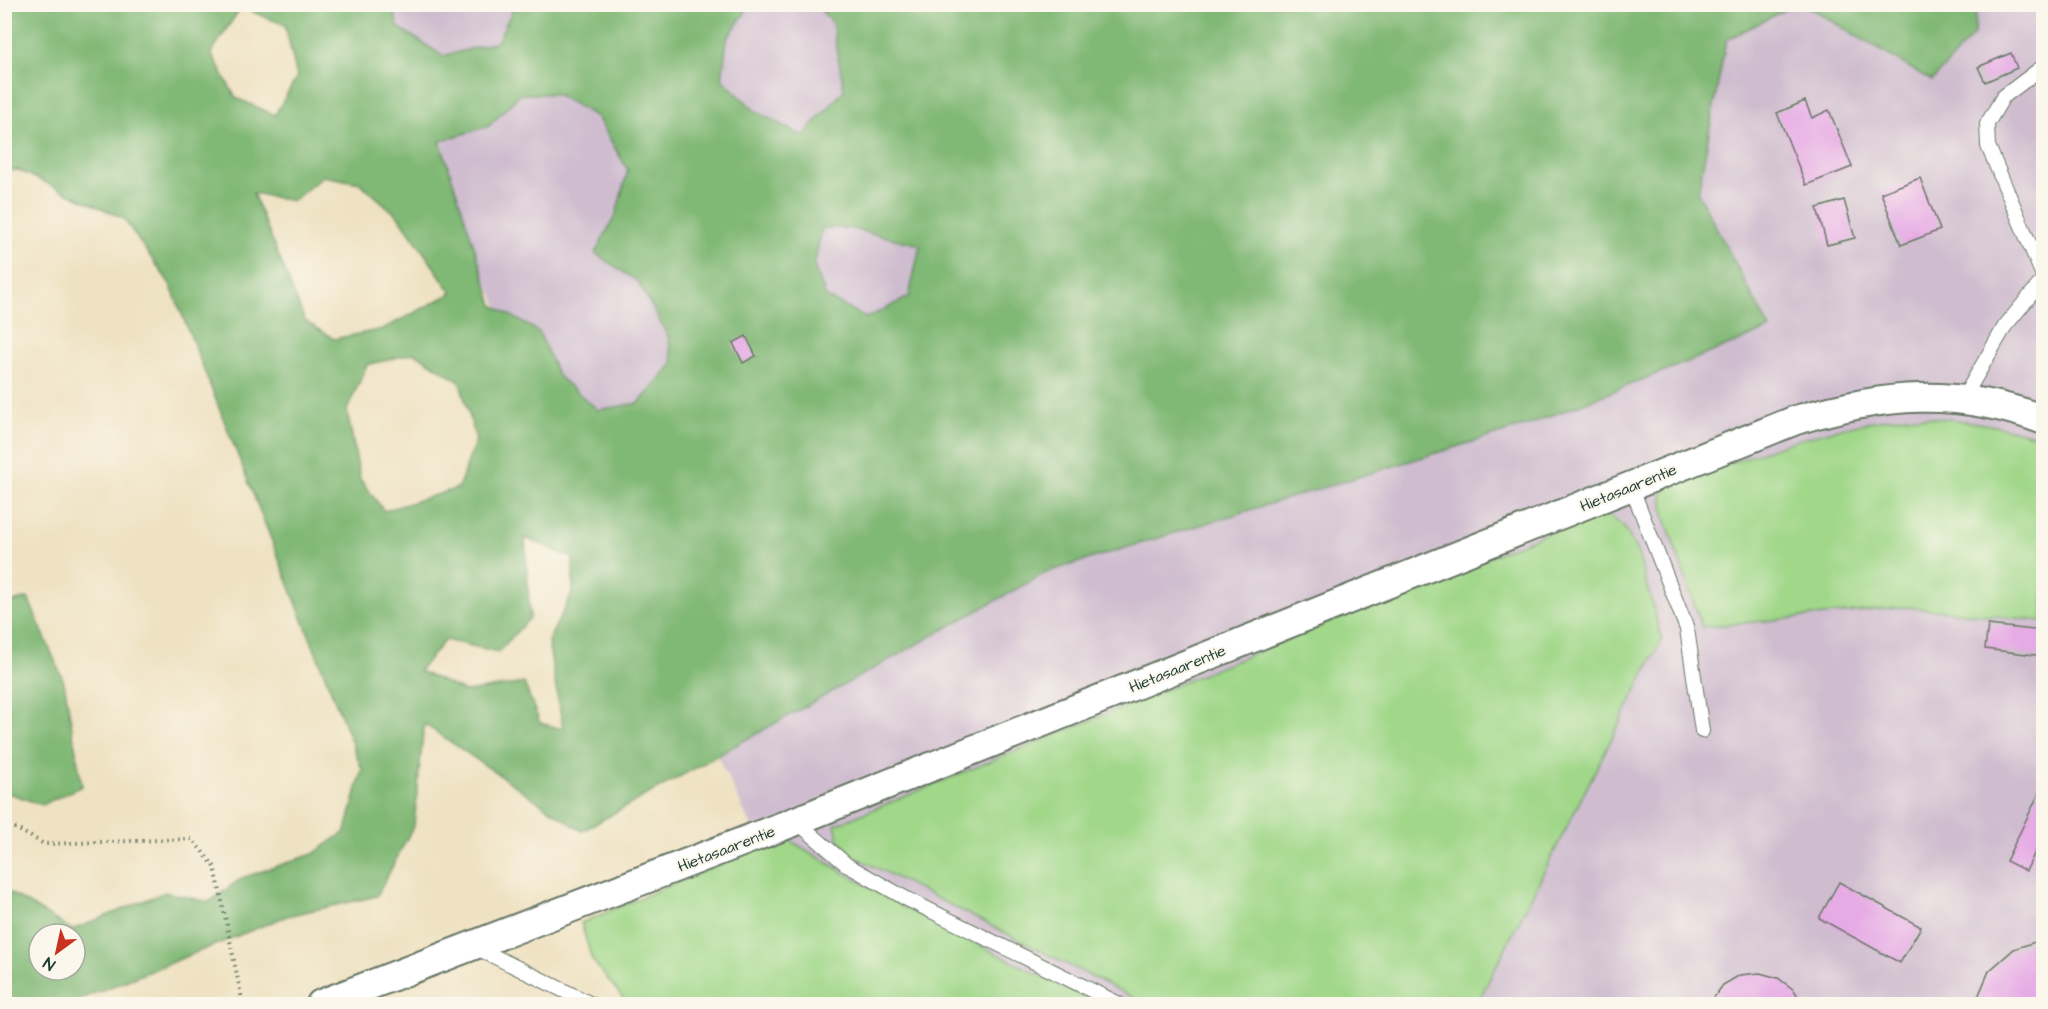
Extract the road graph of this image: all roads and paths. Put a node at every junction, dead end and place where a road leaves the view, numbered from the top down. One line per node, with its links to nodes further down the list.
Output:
1 (24, 4): 2 (path)
2 (4, 12)
3 (2043, 66): 4 (lane)
4 (2043, 278): 5 (lane)
5 (1963, 399): 6 (street, Hietasaarentie); 7 (street, Hietasaarentie)
6 (2043, 420)
7 (1631, 486): 8 (lane); 9 (street, Hietasaarentie)
8 (1702, 731)
9 (796, 821): 11 (street, Hietasaarentie); 15 (lane)
10 (4, 822): 12 (path)
11 (473, 946): 13 (street, Hietasaarentie); 14 (lane)
12 (241, 1005)
13 (321, 1005)
14 (591, 1005)
15 (1119, 1005)

